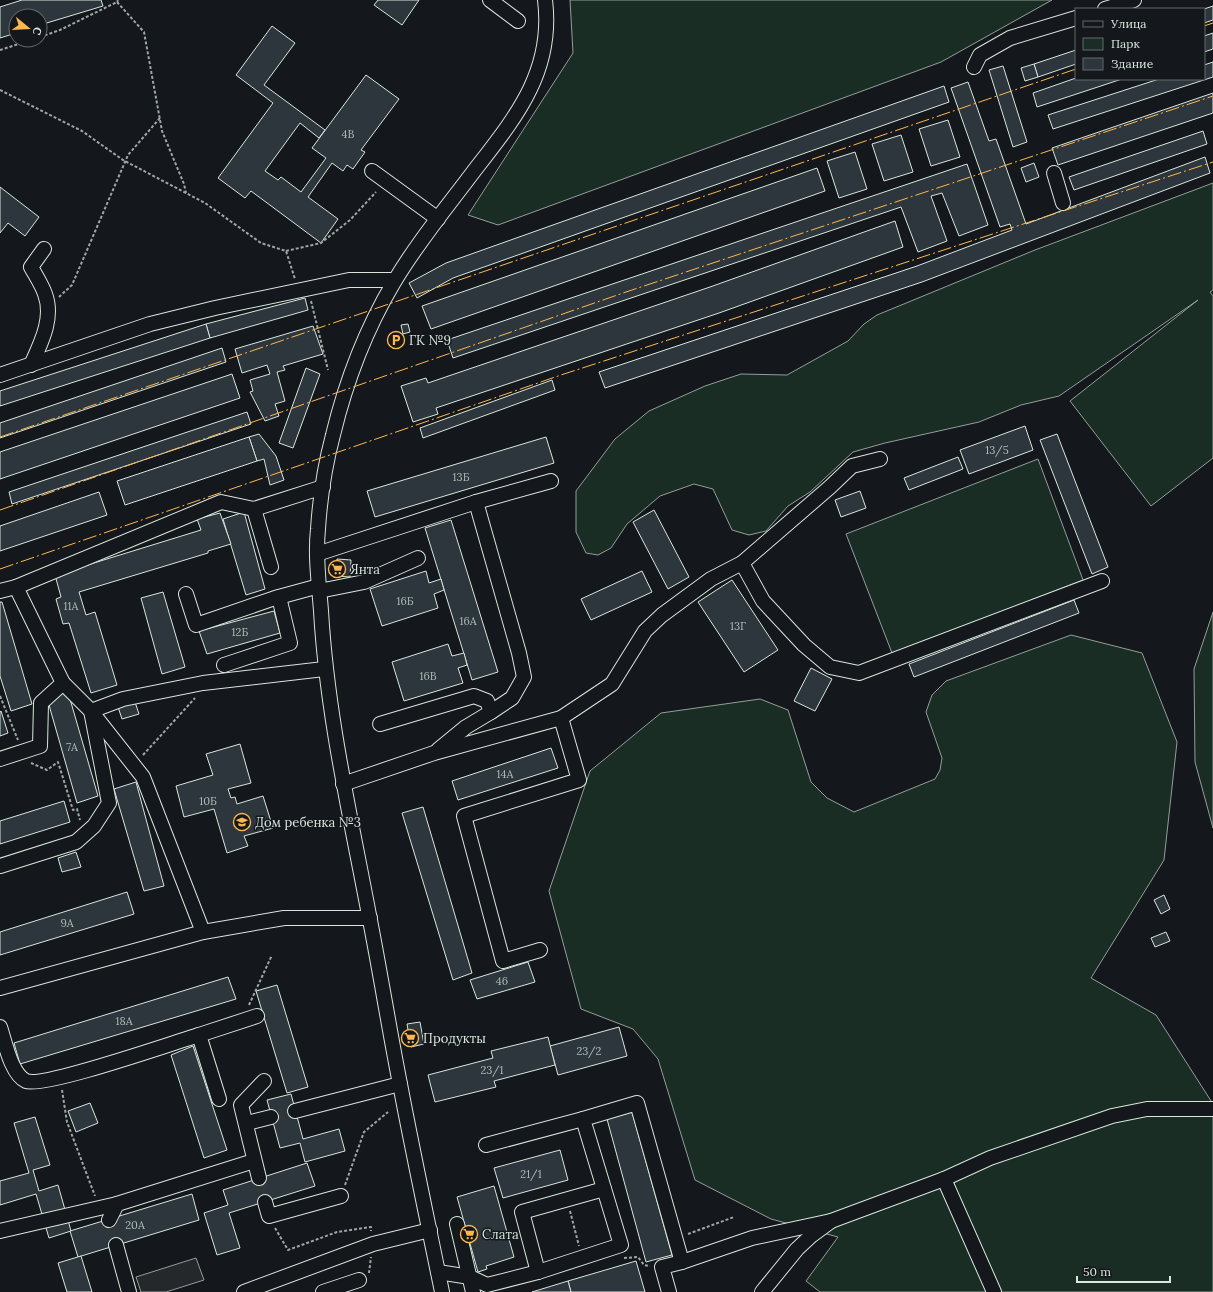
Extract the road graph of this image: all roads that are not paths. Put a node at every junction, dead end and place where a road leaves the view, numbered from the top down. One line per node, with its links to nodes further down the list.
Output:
1 (490, 0): 6 (street)
2 (545, 0): 11 (street)
3 (1134, 0): 4 (street)
4 (1108, 8)
5 (1075, 18): 7 (street)
6 (518, 21)
7 (974, 66)
8 (372, 171): 11 (street)
9 (1054, 173): 10 (street)
10 (1063, 203)
11 (438, 219): 13 (street)
12 (44, 249): 14 (street)
13 (395, 280): 14 (street); 18 (street)
14 (31, 365): 15 (street)
15 (0, 375)
16 (880, 459): 23 (street)
17 (551, 481): 19 (street)
18 (323, 487): 20 (street); 21 (street)
19 (476, 502): 21 (street); 35 (street)
20 (254, 509): 24 (street); 26 (street)
21 (317, 554): 27 (street)
22 (418, 558): 27 (street)
23 (742, 563): 25 (street); 36 (street)
24 (271, 567)
25 (1102, 581)
26 (16, 587): 28 (street); 33 (street)
27 (319, 589): 30 (street); 32 (street)
28 (0, 591)
29 (186, 594): 30 (street)
30 (279, 597): 31 (street)
31 (224, 664)
32 (324, 669): 34 (street); 40 (street)
33 (63, 683): 34 (street); 39 (street)
34 (91, 711): 41 (street); 43 (street)
35 (492, 712): 37 (street); 38 (street)
36 (561, 718): 38 (street); 44 (street)
37 (380, 724)
38 (434, 753): 40 (street)
39 (0, 759)
40 (343, 784): 42 (street)
41 (0, 866)
42 (370, 918): 43 (street); 50 (street)
43 (203, 932): 45 (street)
44 (540, 950)
45 (0, 988)
46 (257, 1016): 48 (street)
47 (0, 1028): 48 (street)
48 (199, 1035): 51 (street)
49 (264, 1081): 56 (street)
50 (400, 1084): 53 (street); 68 (street)
51 (219, 1099)
52 (1213, 1109): 60 (street)
53 (295, 1111)
54 (272, 1117): 56 (street)
55 (583, 1118): 57 (street); 61 (street); 71 (street)
56 (247, 1123): 58 (street)
57 (486, 1145)
58 (254, 1161): 59 (street); 64 (street)
59 (259, 1178)
60 (944, 1179): 66 (street); 83 (street)
61 (604, 1189): 73 (street); 73 (street)
62 (341, 1196): 63 (street)
63 (265, 1202)
64 (117, 1204): 65 (street); 69 (street)
65 (109, 1220)
66 (831, 1221): 71 (street); 82 (street)
67 (457, 1224): 74 (street)
68 (430, 1230): 72 (street); 77 (street)
69 (0, 1231)
70 (116, 1245): 76 (street)
71 (682, 1262): 81 (street)
72 (438, 1272): 74 (street); 79 (street)
73 (538, 1272): 74 (street)
74 (470, 1277): 80 (street)
75 (364, 1279): 78 (street)
76 (129, 1292)
77 (244, 1292)
78 (323, 1292)
79 (442, 1292)
80 (473, 1292)
81 (669, 1292)
82 (762, 1292)
83 (994, 1292)

